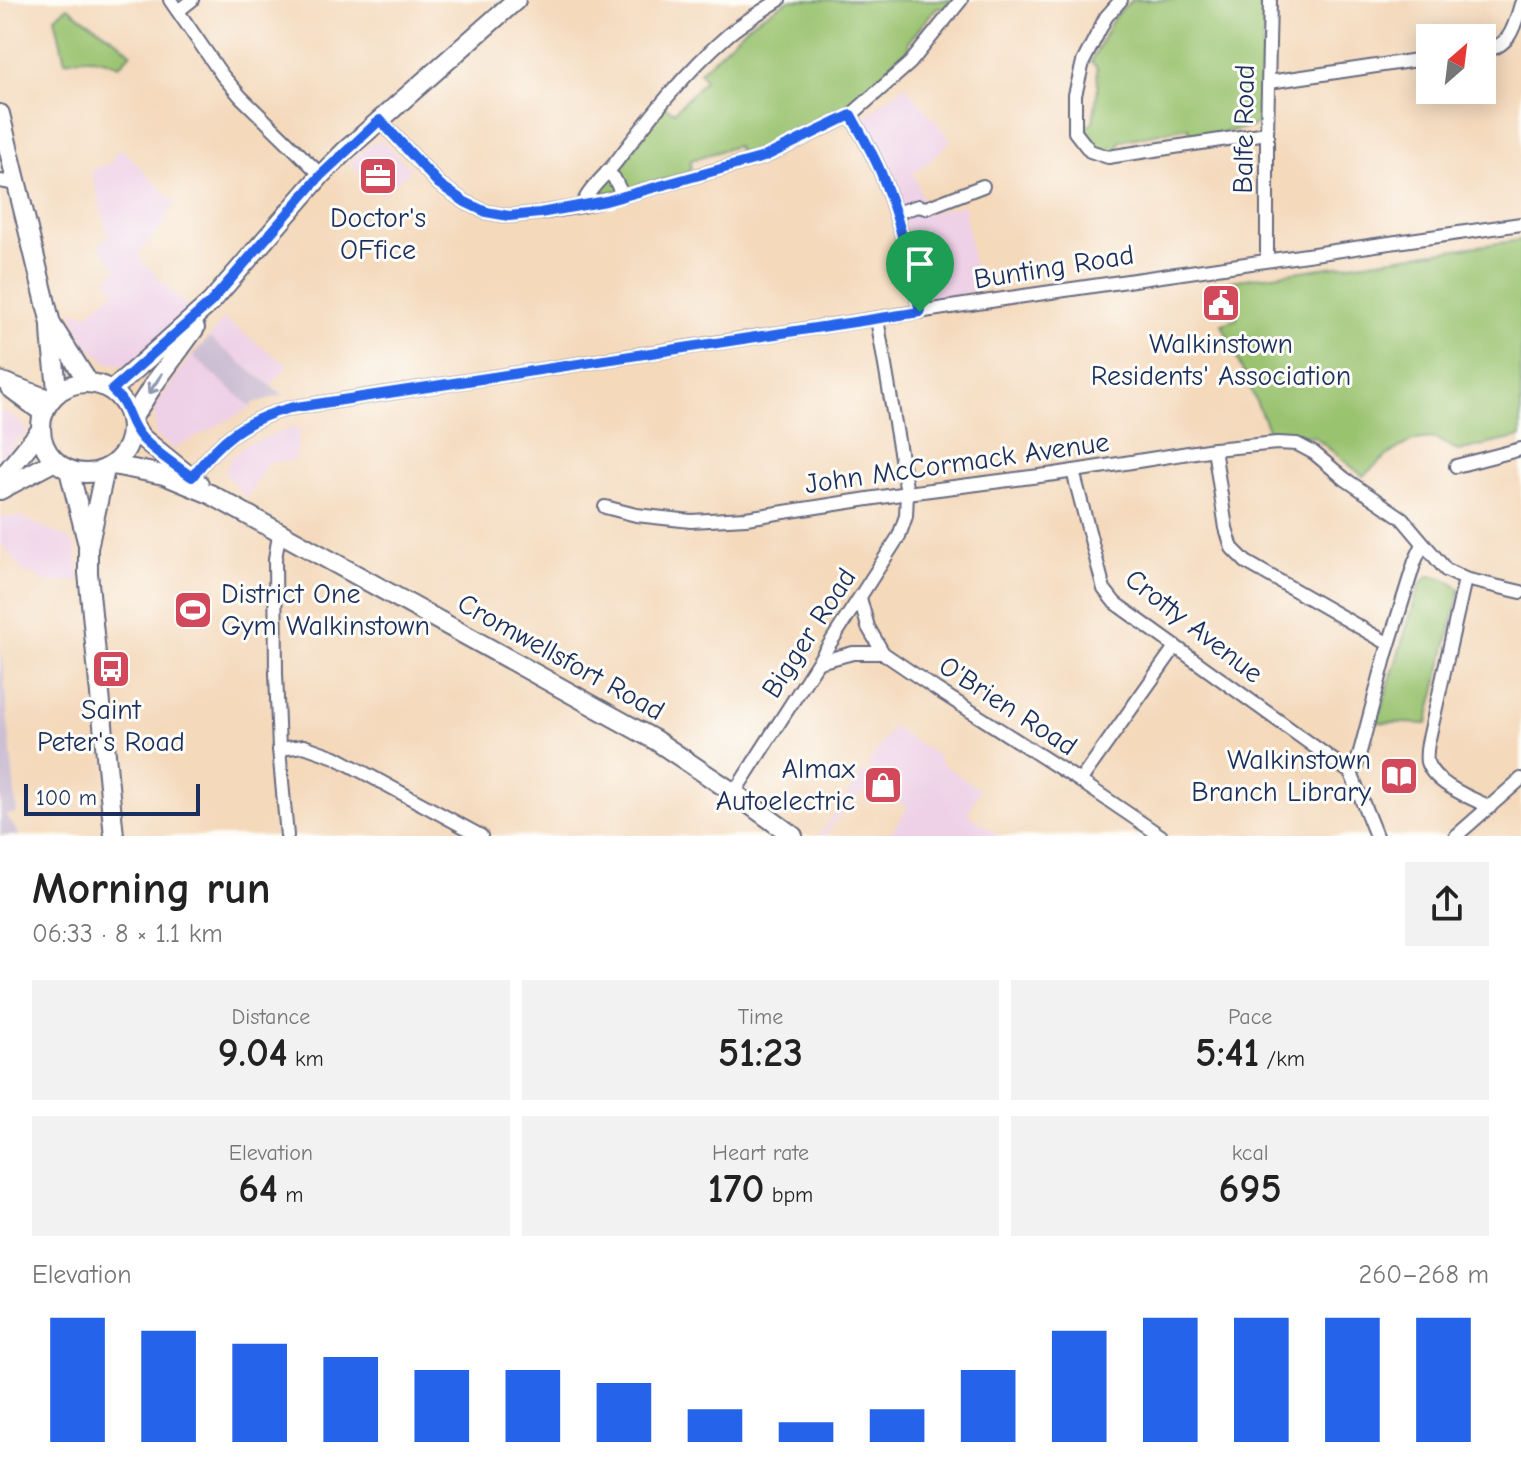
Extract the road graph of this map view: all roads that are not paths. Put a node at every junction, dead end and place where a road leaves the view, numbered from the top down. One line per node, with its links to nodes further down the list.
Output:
1 (192, 0): 8 (street)
2 (516, 0): 14 (main road)
3 (779, 0): 16 (street)
4 (961, 0): 13 (street)
5 (1121, 0): 15 (street)
6 (1270, 0): 11 (street, Balfe Road)
7 (1521, 4): 9 (street)
8 (174, 6): 17 (street)
9 (1496, 48)
10 (1416, 60): 11 (street)
11 (1269, 82): 15 (street, Balfe Road)
12 (0, 114): 18 (main road)
13 (851, 115): 20 (street); 22 (street)
14 (380, 120): 17 (main road); 21 (street)
15 (1267, 133): 24 (street, Balfe Road)
16 (607, 172): 20 (street); 21 (street)
17 (321, 175): 25 (main road)
18 (8, 183): 28 (main road)
19 (983, 186): 22 (street)
20 (623, 196): 21 (street)
21 (582, 206)
22 (896, 213): 26 (street)
23 (1521, 224): 24 (street, Bunting Road)
24 (1267, 259): 26 (street, Bunting Road)
25 (211, 302): 31 (main road); 33 (main road, one-way to 33)
26 (920, 312): 27 (street, Bunting Road)
27 (877, 319): 40 (street, Bunting Road); 43 (street, Bigger Road)
28 (51, 324): 30 (main road); 32 (main road)
29 (0, 380): 32 (street)
30 (88, 382): 31 (main road); 32 (main road)
31 (112, 390): 33 (main road)
32 (48, 409): 36 (main road); 41 (main road)
33 (131, 422): 38 (main road); 40 (main road, Cromwellsfort Road)
34 (1214, 449): 39 (street, John McCormack Avenue); 47 (street, John McCormack Avenue); 52 (street)
35 (1521, 449): 37 (street)
36 (62, 465): 38 (main road); 42 (main road); 48 (main road)
37 (1456, 466)
38 (109, 467): 44 (main road, Cromwellsfort Road); 48 (main road)
39 (1073, 471): 43 (street, John McCormack Avenue); 53 (street, Crotty Avenue)
40 (192, 477): 44 (main road, Cromwellsfort Road)
41 (0, 480)
42 (0, 490)
43 (907, 493): 45 (street, John McCormack Avenue); 51 (street, Bigger Road)
44 (210, 494): 46 (main road, Cromwellsfort Road)
45 (605, 507)
46 (282, 533): 56 (street); 60 (main road, Cromwellsfort Road)
47 (1423, 544): 49 (street); 52 (street)
48 (88, 548): 63 (main road)
49 (1465, 579): 50 (street); 61 (street)
50 (1521, 592)
51 (860, 598): 54 (street); 55 (street, Bigger Road)
52 (1389, 644): 57 (street)
53 (1175, 647): 57 (street, Crotty Avenue); 59 (street)
54 (883, 653): 55 (street); 59 (street, O'Brien Road)
55 (819, 662): 60 (street, Bigger Road)
56 (279, 749): 64 (street); 65 (street)
57 (1351, 773): 62 (street)
58 (1521, 779): 61 (street)
59 (1080, 781): 67 (street, O'Brien Road)
60 (734, 793): 66 (main road, Cromwellsfort Road)
61 (1490, 807): 68 (street)
62 (1371, 834)
63 (114, 836)
64 (287, 836)
65 (481, 836)
66 (793, 836)
67 (1161, 836)
68 (1456, 836)

